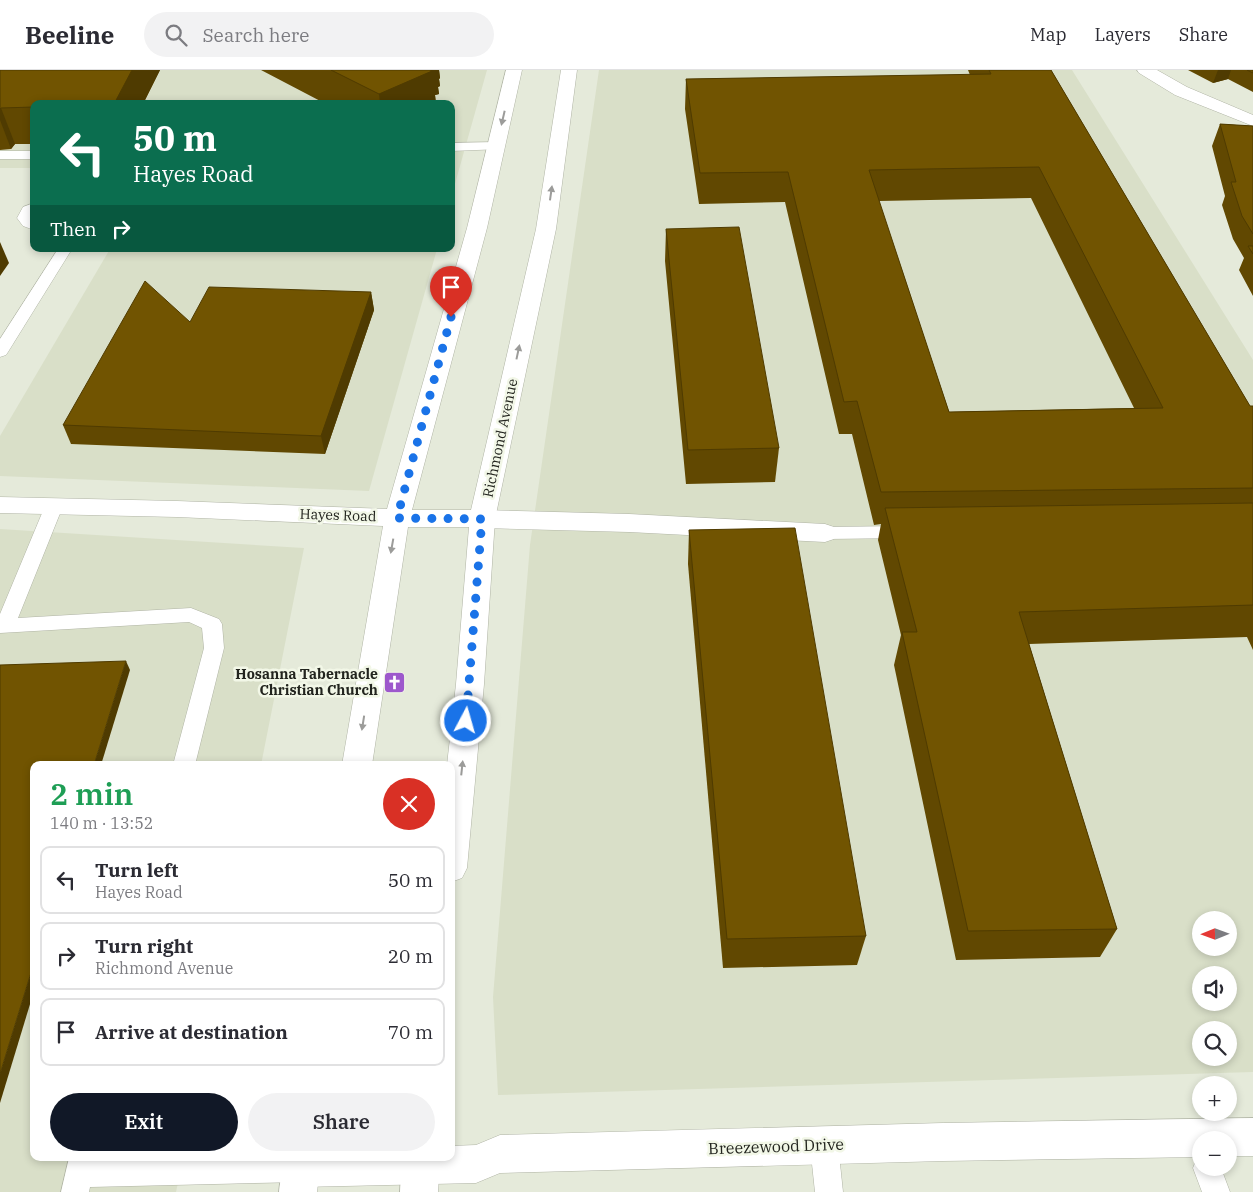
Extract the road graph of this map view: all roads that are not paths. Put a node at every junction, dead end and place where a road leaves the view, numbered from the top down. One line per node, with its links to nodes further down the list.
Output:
1 (514, 70): 5 (main road, one-way to 5)
2 (569, 70): 16 (main road, Richmond Avenue, one-way to 2)
3 (1145, 70): 4 (main road)
4 (1253, 121)
5 (497, 146): 6 (lane); 15 (main road)
6 (455, 147)
7 (0, 155): 8 (lane)
8 (30, 155)
9 (30, 209): 10 (lane)
10 (30, 224)
11 (63, 252): 12 (lane)
12 (0, 352)
13 (0, 505): 14 (main road, Hayes Road)
14 (54, 506): 15 (main road, Hayes Road); 19 (lane)
15 (397, 518): 16 (main road, Hayes Road); 21 (main road, one-way to 21)
16 (482, 519): 17 (main road, Hayes Road); 22 (main road, Richmond Avenue, one-way to 16)
17 (825, 532): 18 (lane)
18 (924, 532)
19 (3, 626): 20 (lane)
20 (185, 761)
21 (358, 761)
22 (455, 829)
23 (1253, 1137): 24 (main road, Breezewood Drive)
24 (1237, 1141)
25 (824, 1145): 26 (main road, Breezewood Drive); 27 (main road, Breezewood Drive); 31 (lane)
26 (1192, 1151)
27 (420, 1172): 28 (main road, Breezewood Drive)
28 (300, 1173): 29 (lane)
29 (79, 1174)
30 (1211, 1176): 32 (lane)
31 (829, 1192)
32 (1216, 1192)

